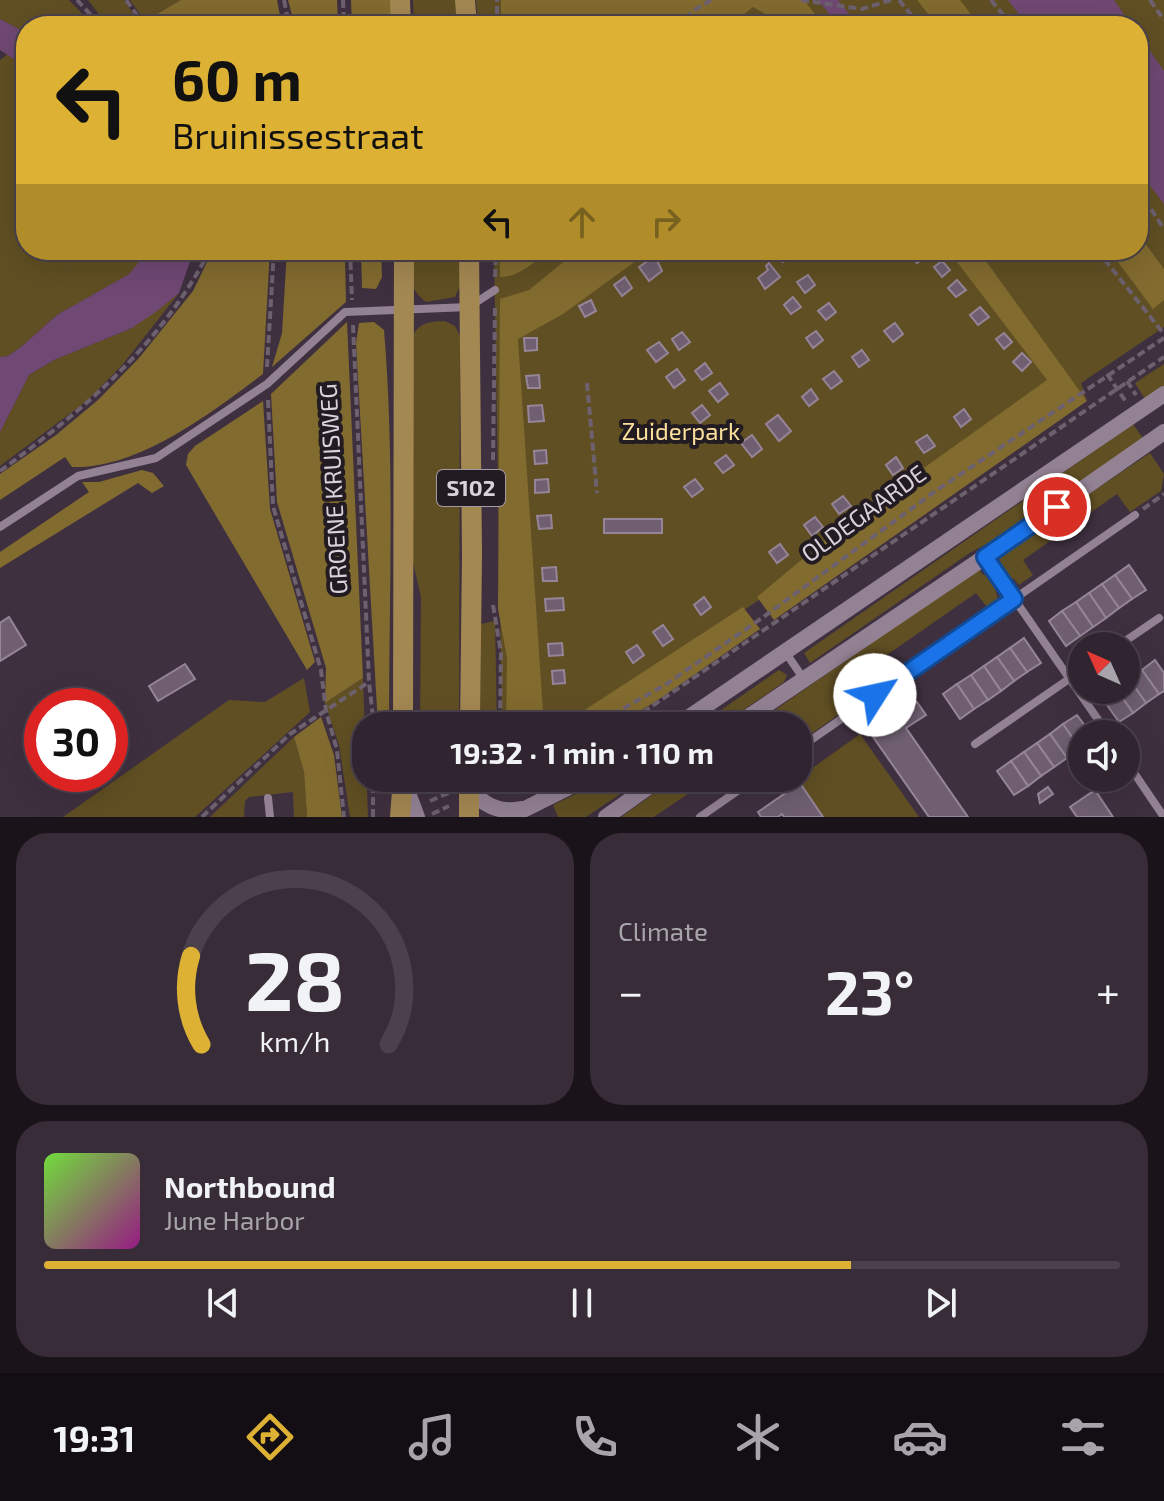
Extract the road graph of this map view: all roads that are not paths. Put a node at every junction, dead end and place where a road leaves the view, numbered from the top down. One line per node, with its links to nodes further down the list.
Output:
1 (404, 260): 5 (main road, S102)
2 (469, 260): 4 (main road, S102)
3 (495, 290): 4 (street)
4 (469, 307): 5 (street); 19 (main road, S102)
5 (404, 310): 9 (street); 18 (main road, S102)
6 (1164, 394): 14 (main road)
7 (1164, 432): 10 (main road)
8 (1135, 515): 11 (street)
9 (0, 527)
10 (985, 557): 11 (street); 16 (main road)
11 (1014, 599): 15 (street); 22 (street)
12 (1159, 618): 13 (street)
13 (1138, 632)
14 (786, 653): 16 (street); 20 (main road)
15 (1068, 675)
16 (803, 678): 21 (main road)
17 (1068, 679): 23 (street)
18 (403, 712)
19 (470, 712)
20 (697, 712)
21 (755, 712)
22 (812, 739)
23 (975, 744)
24 (1140, 782): 39 (street)
25 (405, 792): 33 (main road)
26 (469, 792): 35 (main road)
27 (473, 792): 32 (main road)
28 (559, 792): 32 (main road)
29 (641, 792): 37 (main road)
30 (736, 792): 38 (street)
31 (268, 798): 34 (street)
32 (526, 808): 36 (main road)
33 (410, 814)
34 (270, 817)
35 (469, 817)
36 (509, 817)
37 (606, 817)
38 (700, 817)
39 (1164, 817)

